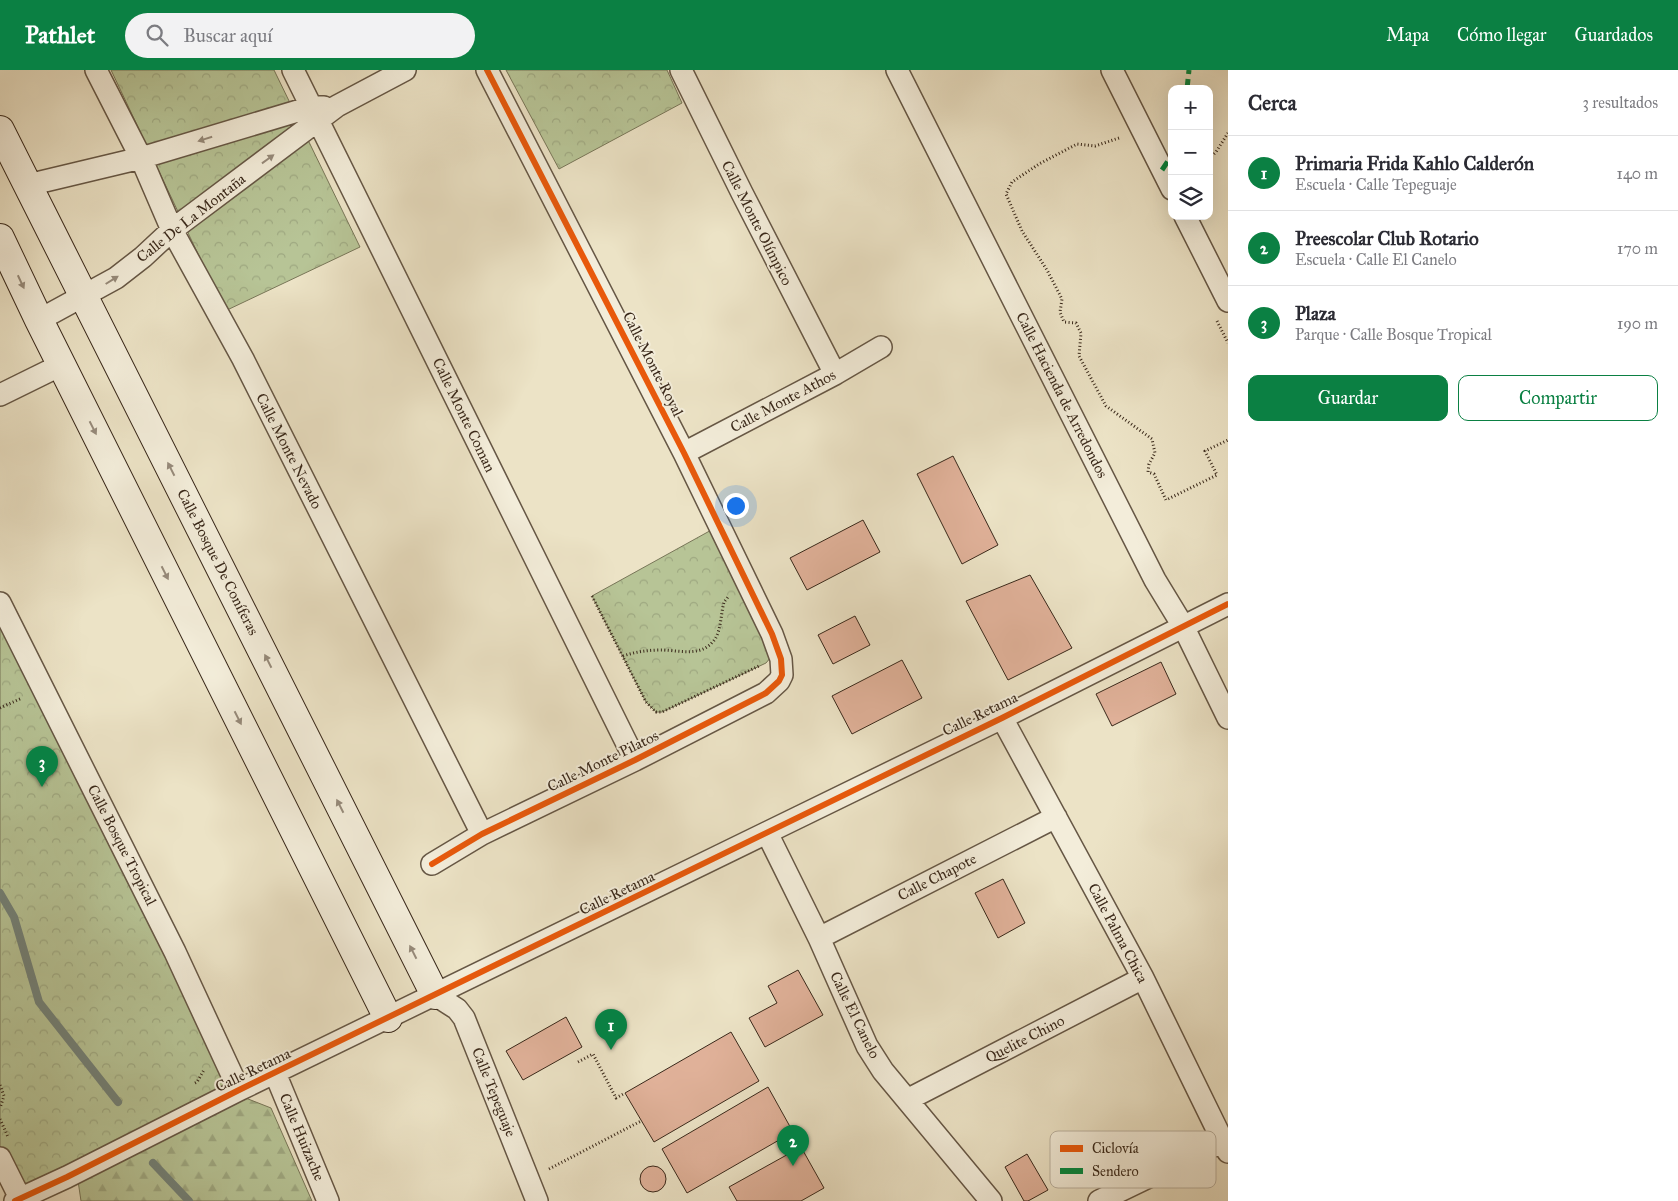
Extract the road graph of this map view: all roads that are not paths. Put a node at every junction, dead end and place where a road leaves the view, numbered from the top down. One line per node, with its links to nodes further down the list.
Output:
1 (96, 70): 10 (street, Calle Monte Nevado)
2 (293, 70): 8 (street, Calle Monte Coman)
3 (405, 70): 8 (street)
4 (487, 70): 23 (street, Calle Monte Royal)
5 (681, 70): 21 (street, Calle Monte Olímpico)
6 (897, 70): 26 (street, Calle Hacienda de Arredondos)
7 (1112, 70): 11 (street)
8 (315, 114): 10 (street, one-way to 10); 14 (street, Calle De La Montaña, one-way to 8); 30 (street, Calle Monte Coman)
9 (0, 130): 12 (street, Calle Bosque De Coníferas)
10 (141, 158): 12 (street); 14 (street, Calle Monte Nevado)
11 (1168, 181)
12 (28, 185): 16 (street, Calle Bosque De Coníferas)
13 (1187, 220): 17 (street)
14 (172, 230): 16 (street, Calle De La Montaña, one-way to 14); 33 (street, Calle Monte Nevado)
15 (0, 238): 18 (street, one-way to 18)
16 (84, 296): 18 (street, Calle De La Montaña); 37 (street, Calle Bosque De Coníferas, one-way to 16)
17 (1228, 301)
18 (39, 320): 20 (street)
19 (880, 347): 21 (street, Calle Monte Athos)
20 (62, 365): 22 (street); 38 (street, one-way to 38)
21 (835, 374): 23 (street, Calle Monte Athos)
22 (0, 395)
23 (684, 453): 27 (street, Calle Monte Royal)
24 (0, 603): 40 (street, Calle Bosque Tropical)
25 (1228, 604): 26 (street, Calle Retama)
26 (1182, 626): 28 (street, Calle Retama); 29 (street, Calle Hacienda de Arredondos)
27 (774, 669): 30 (street, Calle Monte Pilatos)
28 (1002, 718): 31 (street, Calle Palma Chica); 32 (street, Calle Retama)
29 (1228, 718)
30 (635, 760): 33 (street, Calle Monte Pilatos)
31 (1056, 817): 35 (street, Calle Chapote); 36 (street, Calle Palma Chica)
32 (767, 833): 35 (street, Calle El Canelo); 37 (street, Calle Retama)
33 (482, 834): 34 (street, Calle Monte Pilatos)
34 (432, 864)
35 (819, 938): 41 (street, Calle El Canelo)
36 (1143, 978): 41 (street, Quelite Chino); 42 (street, Calle Palma Chica)
37 (435, 995): 38 (street, Calle Retama); 47 (street, Calle Tepeguaje)
38 (388, 1018): 39 (street, Calle Retama)
39 (275, 1074): 40 (street, Calle Retama); 46 (street, Calle Huizache)
40 (239, 1090): 45 (street, Calle Retama)
41 (907, 1100): 48 (street, Calle El Canelo)
42 (1225, 1147)
43 (0, 1158): 45 (street)
44 (1129, 1188): 49 (street)
45 (17, 1200)
46 (328, 1201)
47 (537, 1201)
48 (991, 1201)
49 (1099, 1201)

